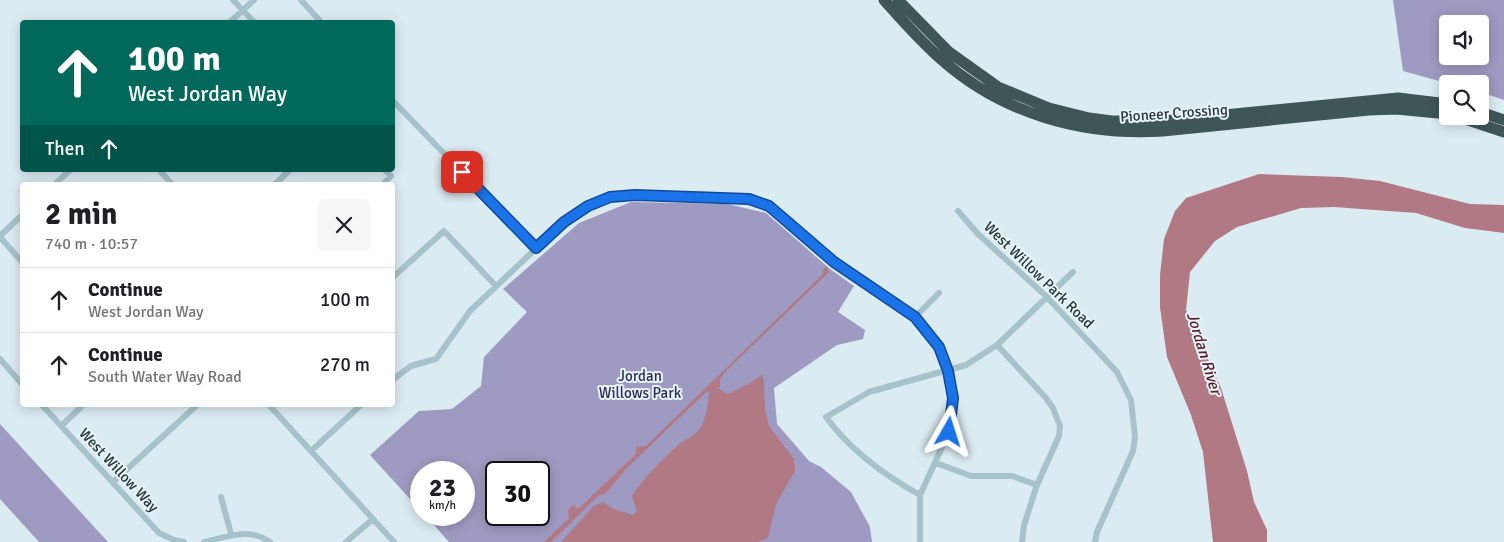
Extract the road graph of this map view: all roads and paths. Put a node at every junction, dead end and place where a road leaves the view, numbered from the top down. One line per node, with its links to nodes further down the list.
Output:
1 (233, 0): 6 (street)
2 (254, 0): 6 (street)
3 (301, 0): 9 (street)
4 (884, 0): 12 (highway, Pioneer Crossing)
5 (898, 0): 11 (highway, Pioneer Crossing)
6 (243, 10): 7 (street); 8 (street)
7 (232, 20)
8 (252, 20)
9 (319, 20)
10 (395, 103): 26 (street)
11 (1439, 103)
12 (1439, 113)
13 (1489, 115): 14 (highway)
14 (1504, 120)
15 (1483, 125): 16 (highway)
16 (1504, 132)
17 (161, 172): 20 (street)
18 (288, 172): 21 (street)
19 (387, 172): 22 (street)
20 (170, 182)
21 (277, 182)
22 (385, 182)
23 (958, 211): 32 (street, West Willow Park Road)
24 (20, 216): 25 (street)
25 (0, 237): 27 (street)
26 (536, 248): 30 (street); 33 (street)
27 (20, 260)
28 (1073, 272): 32 (street)
29 (395, 275): 30 (street)
30 (496, 286): 37 (street)
31 (938, 293): 33 (street)
32 (1047, 297): 34 (street); 60 (street, West Willow Park Road)
33 (915, 317): 36 (street)
34 (997, 345): 36 (street); 48 (street)
35 (0, 359): 38 (street)
36 (948, 371): 46 (street); 49 (street)
37 (395, 378)
38 (20, 382)
39 (44, 407): 44 (street, West Willow Way)
40 (81, 407): 44 (street)
41 (195, 407): 47 (street)
42 (271, 407): 45 (street)
43 (359, 407): 45 (street)
44 (61, 426): 47 (street, West Willow Way)
45 (311, 451): 51 (street)
46 (936, 463): 48 (street); 49 (street)
47 (113, 482): 53 (street, West Willow Way)
48 (1037, 485): 59 (street)
49 (920, 495): 58 (street)
50 (221, 498): 52 (street)
51 (373, 519): 56 (street); 57 (street)
52 (231, 534): 54 (street); 55 (street)
53 (184, 542)
54 (204, 542)
55 (270, 542)
56 (346, 542)
57 (394, 542)
58 (920, 542)
59 (1022, 542)
60 (1095, 542)

